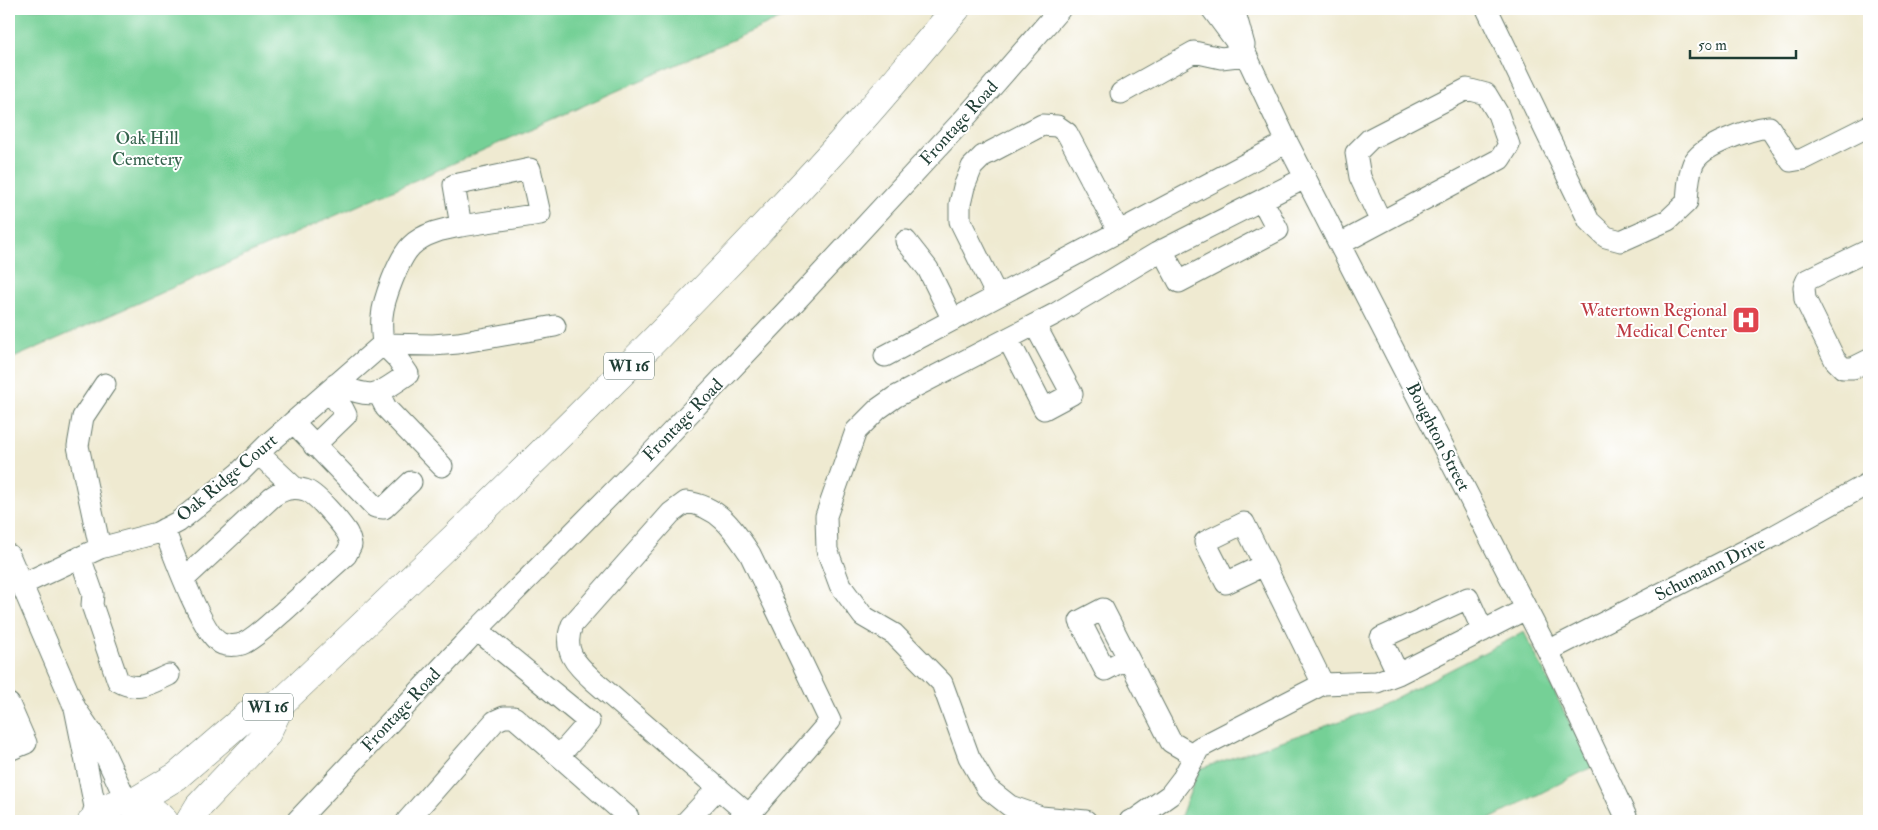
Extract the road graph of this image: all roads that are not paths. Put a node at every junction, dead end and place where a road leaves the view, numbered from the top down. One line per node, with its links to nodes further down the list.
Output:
1 (956, 9): 53 (highway, WI 16)
2 (1060, 9): 45 (street, Frontage Road)
3 (1212, 9): 6 (street, Boughton Street)
4 (1234, 9): 6 (street, Boughton Street)
5 (1487, 9): 8 (street)
6 (1246, 55): 7 (street); 9 (street, Boughton Street)
7 (1121, 93)
8 (1869, 126)
9 (1287, 142): 10 (street, Boughton Street); 14 (street)
10 (1305, 178): 11 (street); 16 (street, Boughton Street)
11 (1262, 200): 17 (street); 17 (street)
12 (1381, 222): 12 (street); 16 (street)
13 (461, 226): 24 (street)
14 (1119, 232): 19 (street); 19 (street)
15 (906, 241): 20 (street)
16 (1340, 244): 44 (street, Boughton Street)
17 (1162, 250): 21 (street)
18 (1869, 250): 26 (street)
19 (997, 296): 20 (street)
20 (953, 320): 25 (street)
21 (1036, 325): 23 (street); 23 (street)
22 (555, 326): 24 (street)
23 (1008, 339): 69 (street)
24 (382, 344): 28 (street, Oak Ridge Court); 29 (street)
25 (885, 356)
26 (1869, 360)
27 (105, 384): 38 (street)
28 (332, 388): 29 (street); 30 (street, Oak Ridge Court); 31 (street)
29 (379, 394): 33 (street)
30 (293, 422): 31 (street); 32 (street, Oak Ridge Court)
31 (314, 446): 34 (street)
32 (259, 454): 36 (street); 37 (street, Oak Ridge Court)
33 (442, 466)
34 (411, 482)
35 (1869, 483): 47 (street, Schumann Drive)
36 (296, 488): 42 (street); 42 (street)
37 (164, 529): 38 (street, Oak Ridge Court); 42 (street)
38 (100, 548): 40 (street, Oak Ridge Court)
39 (9, 555): 43 (street)
40 (80, 557): 43 (street, Oak Ridge Court); 50 (street)
41 (1264, 565): 51 (street)
42 (184, 579)
43 (21, 584): 55 (street)
44 (1526, 609): 46 (street); 47 (street, Boughton Street)
45 (477, 630): 56 (street); 65 (street, Frontage Road)
46 (1483, 631): 49 (street); 49 (street)
47 (1548, 651): 71 (street, Boughton Street)
48 (1128, 658): 59 (street)
49 (1398, 674): 51 (street)
50 (169, 675)
51 (1323, 684): 59 (street)
52 (611, 695): 56 (street); 60 (street); 60 (street)
53 (282, 702): 61 (highway, WI 16); 64 (highway, WI 16)
54 (9, 704): 57 (street)
55 (75, 708): 61 (street); 62 (street)
56 (589, 722): 58 (street)
57 (9, 750)
58 (559, 756): 66 (street); 67 (street)
59 (1195, 756): 70 (street)
60 (717, 789): 68 (street)
61 (130, 802): 62 (highway); 63 (highway)
62 (92, 821)
63 (164, 821)
64 (190, 821)
65 (297, 821)
66 (407, 821)
67 (625, 821)
68 (687, 821)
69 (1086, 821)
70 (1130, 821)
71 (1628, 821)

